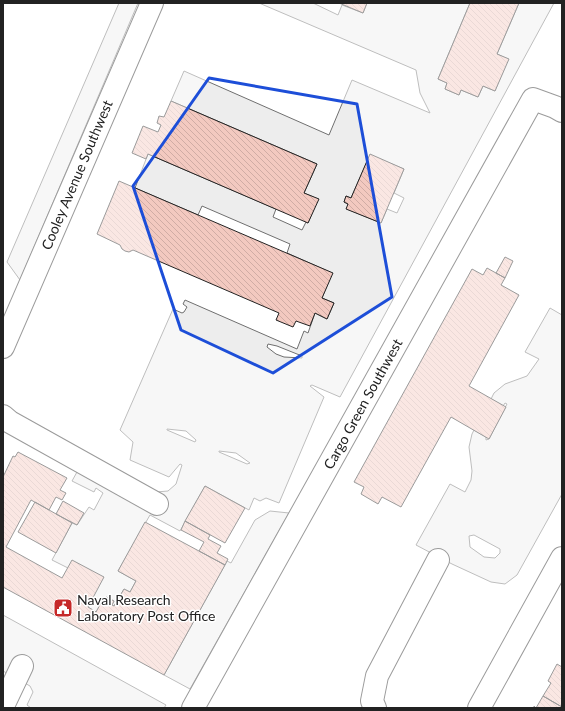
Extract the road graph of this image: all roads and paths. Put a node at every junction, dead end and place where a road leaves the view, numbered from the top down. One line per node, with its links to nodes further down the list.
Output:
1 (152, 3): 3 (street, Cooley Avenue Southwest)
2 (562, 111): 10 (street, Cargo Green Southwest)
3 (3, 347)
4 (3, 416): 5 (street)
5 (158, 504)
6 (562, 558): 12 (street)
7 (438, 560): 11 (street)
8 (22, 666): 9 (street)
9 (3, 706)
10 (193, 708)
11 (375, 708)
12 (479, 708)

